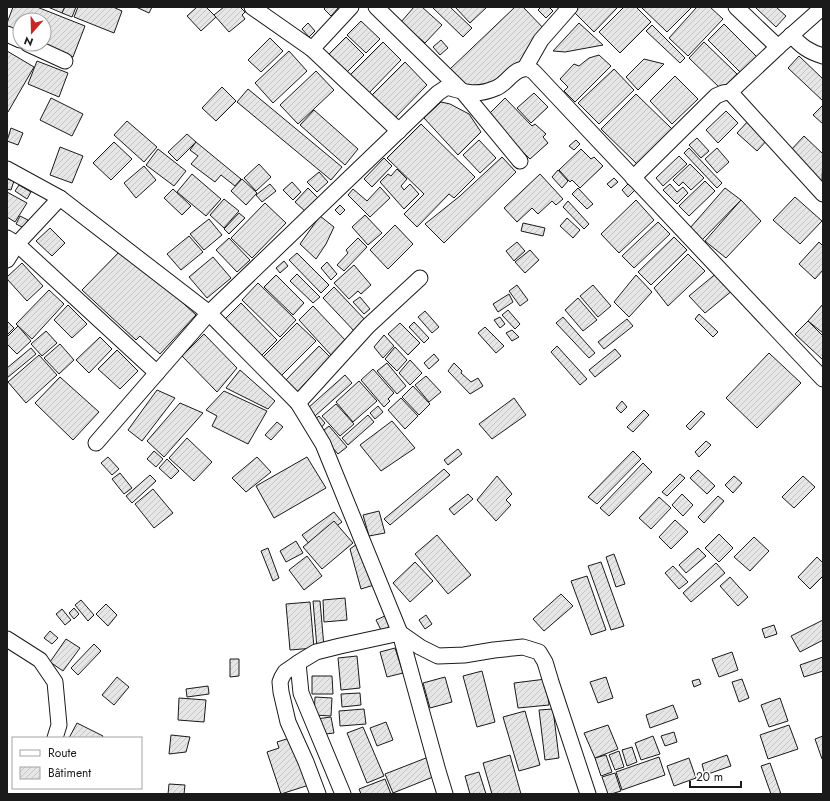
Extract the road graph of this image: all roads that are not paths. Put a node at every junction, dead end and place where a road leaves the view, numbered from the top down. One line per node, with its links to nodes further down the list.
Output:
1 (252, 7): 9 (street)
2 (350, 7): 9 (street)
3 (376, 7): 14 (street)
4 (570, 7): 13 (street)
5 (736, 7): 8 (street)
6 (823, 7): 7 (street)
7 (791, 35): 8 (street); 11 (street)
8 (778, 47): 15 (street)
9 (312, 49): 16 (street)
10 (45, 52): 12 (street)
11 (823, 56)
12 (65, 61)
13 (525, 68): 14 (street); 19 (street)
14 (463, 92): 16 (street); 17 (street)
15 (730, 92): 19 (street); 20 (street)
16 (399, 131): 25 (street)
17 (520, 161)
18 (7, 169): 21 (street)
19 (633, 178): 27 (street)
20 (823, 194)
21 (60, 198): 22 (street); 25 (street)
22 (12, 241): 23 (street); 26 (street)
23 (7, 260)
24 (420, 278): 28 (street)
25 (209, 314): 26 (street); 28 (street)
26 (157, 373): 29 (street)
27 (823, 379)
28 (298, 403): 30 (street)
29 (96, 443)
30 (400, 633): 32 (street); 36 (street); 37 (street)
31 (7, 639): 33 (street)
32 (298, 663): 34 (street); 35 (street)
33 (55, 737)
34 (318, 794)
35 (343, 794)
36 (446, 794)
37 (588, 794)

